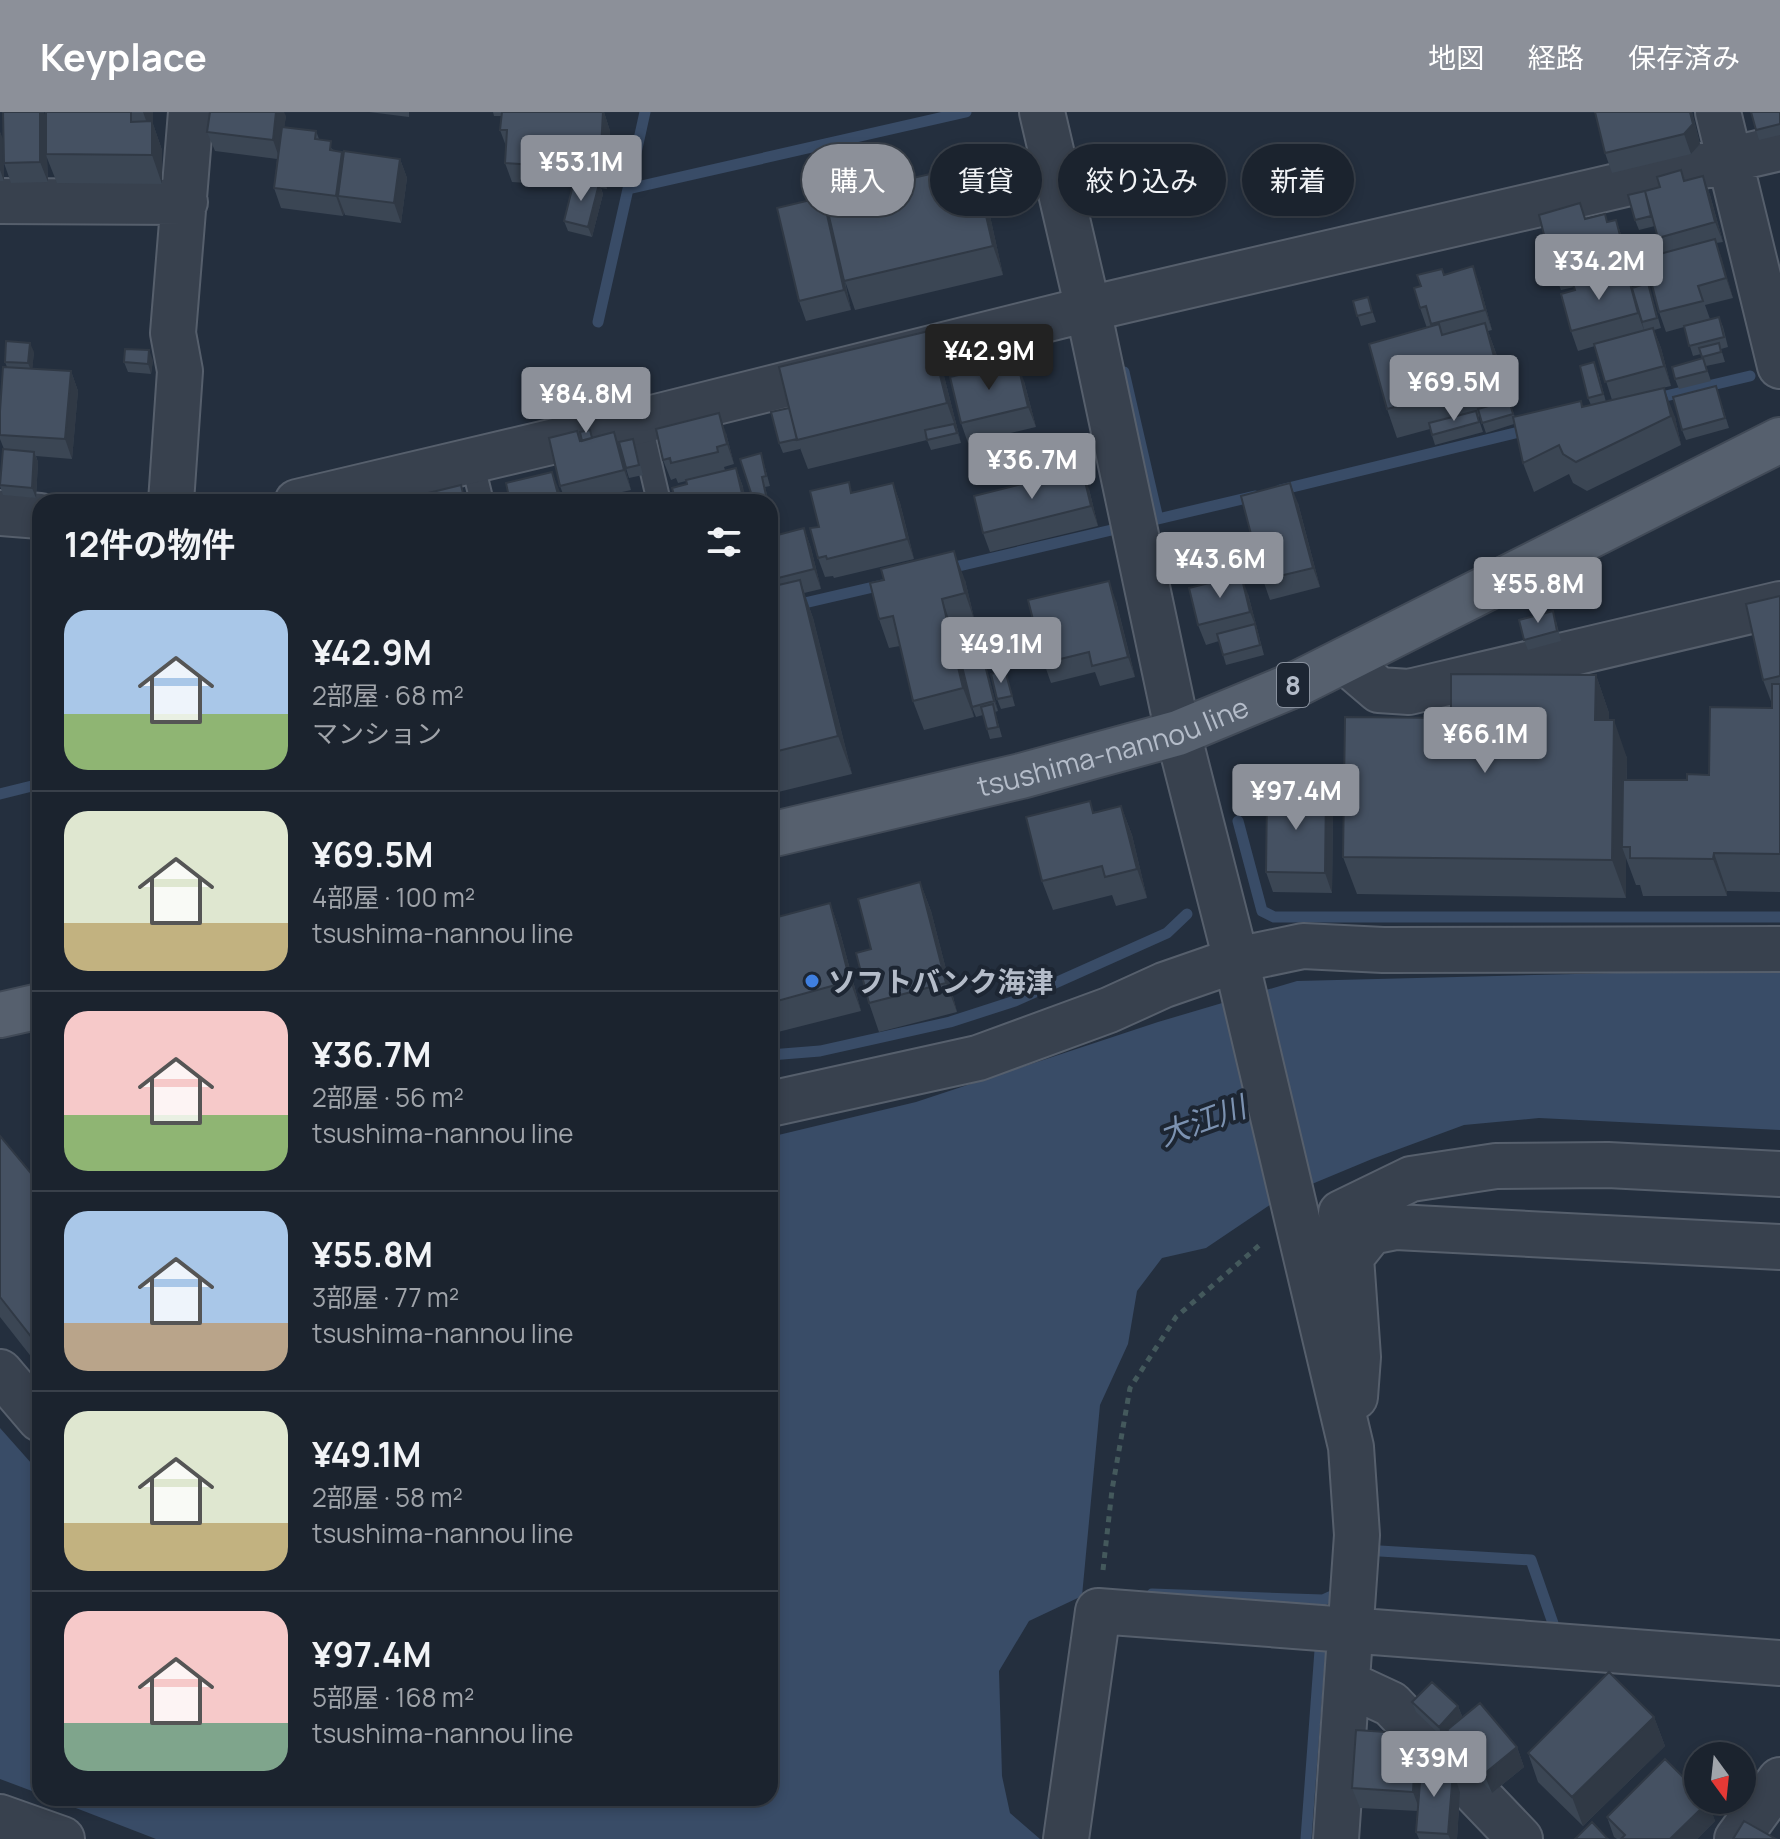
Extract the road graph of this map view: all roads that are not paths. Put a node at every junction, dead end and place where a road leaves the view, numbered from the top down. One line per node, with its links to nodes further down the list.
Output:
1 (191, 112): 7 (street)
2 (1042, 112): 8 (street)
3 (1718, 112): 5 (street)
4 (1780, 148): 5 (street)
5 (1730, 160): 8 (street); 9 (street)
6 (0, 201): 7 (street)
7 (185, 202): 13 (street)
8 (1088, 309): 10 (street); 20 (street)
9 (1780, 366)
10 (640, 421): 12 (street); 15 (lane)
11 (1780, 440): 19 (main road, tsushima-nannou line / 8)
12 (477, 482): 14 (street)
13 (172, 494)
14 (369, 494)
15 (657, 494)
16 (0, 513): 17 (street)
17 (32, 515)
18 (1780, 604): 19 (street)
19 (1345, 661): 20 (main road, tsushima-nannou line / 8)
20 (1178, 733): 21 (main road, tsushima-nannou line / 8); 23 (street)
21 (778, 833)
22 (1780, 949): 23 (street)
23 (1238, 968): 26 (street); 32 (street)
24 (32, 1008): 25 (main road)
25 (0, 1015)
26 (778, 1102)
27 (1780, 1174): 29 (street)
28 (1780, 1247): 29 (street)
29 (1351, 1257): 32 (street)
30 (0, 1372): 31 (street)
31 (32, 1410)
32 (1351, 1447): 33 (street)
33 (1351, 1629): 34 (street); 35 (street); 39 (street)
34 (1780, 1663)
35 (1348, 1684): 40 (street); 41 (street)
36 (1780, 1780): 42 (street)
37 (0, 1817): 38 (street)
38 (62, 1839)
39 (1066, 1839)
40 (1336, 1839)
41 (1520, 1839)
42 (1737, 1839)

